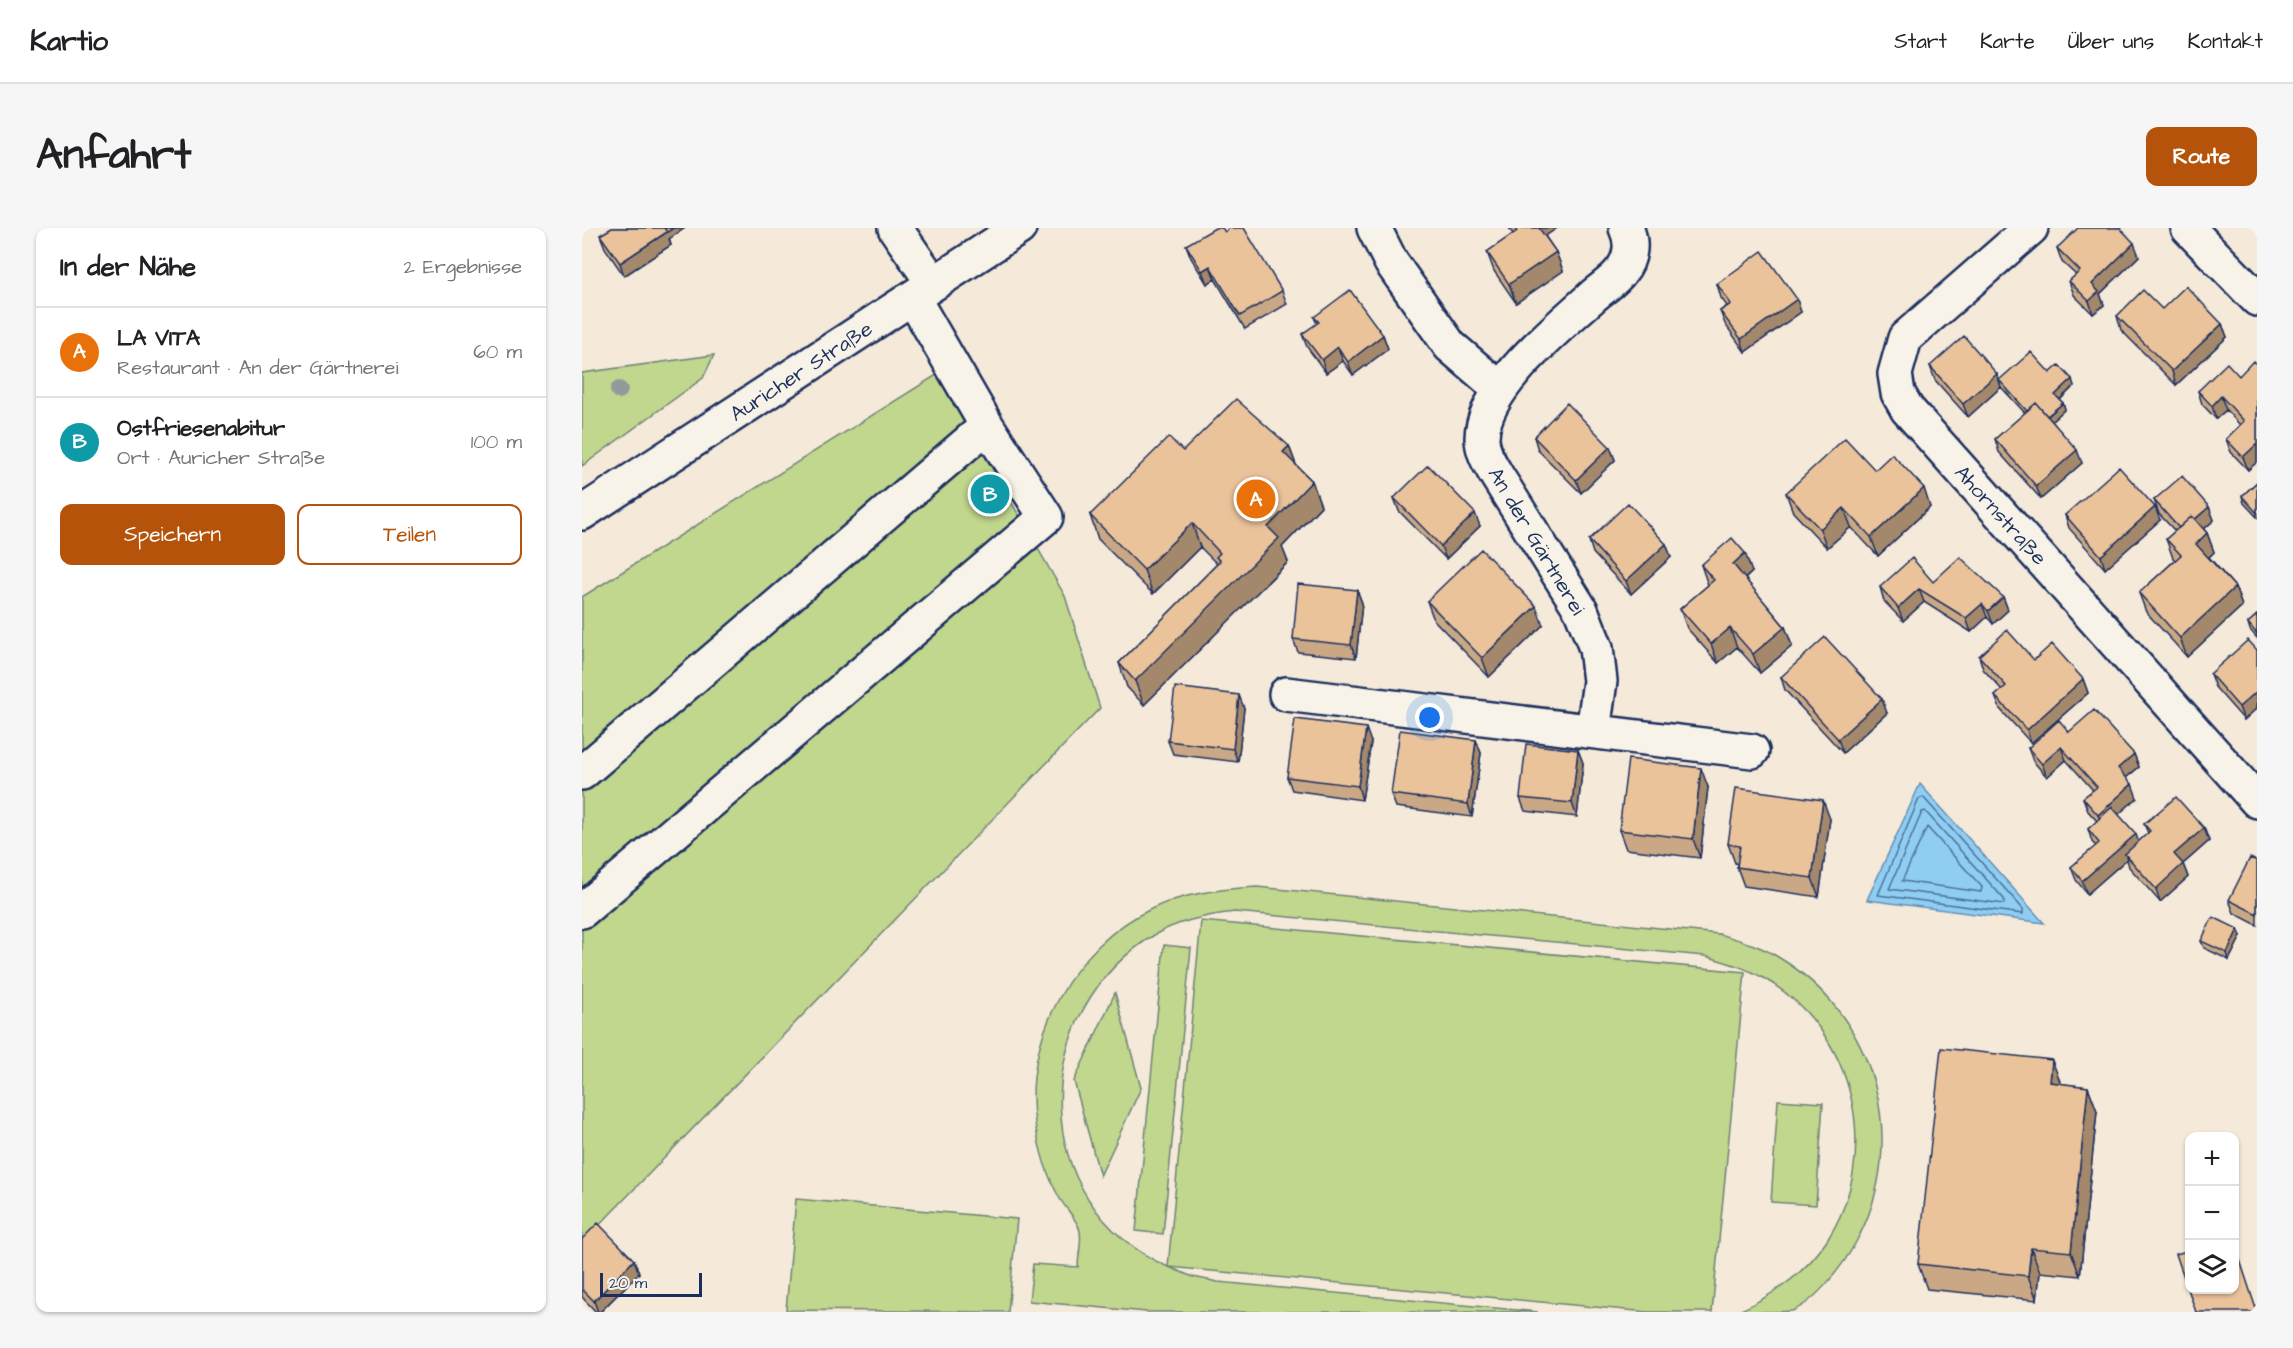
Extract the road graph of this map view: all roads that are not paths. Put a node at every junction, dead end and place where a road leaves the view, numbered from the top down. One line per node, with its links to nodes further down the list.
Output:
1 (896, 228): 7 (street)
2 (1019, 228): 7 (street, Auricher Straße)
3 (1374, 228): 9 (street)
4 (1626, 228): 9 (street, An der Gärtnerei)
5 (2031, 228): 16 (street, Ahornstraße)
6 (2188, 228): 8 (street)
7 (923, 291): 10 (street); 11 (street, Auricher Straße)
8 (2257, 299)
9 (1499, 388): 13 (street, An der Gärtnerei)
10 (987, 426): 15 (street); 17 (street)
11 (582, 513)
12 (1286, 694): 13 (street)
13 (1593, 731): 14 (street)
14 (1752, 751)
15 (582, 773)
16 (2257, 801)
17 (582, 911)

